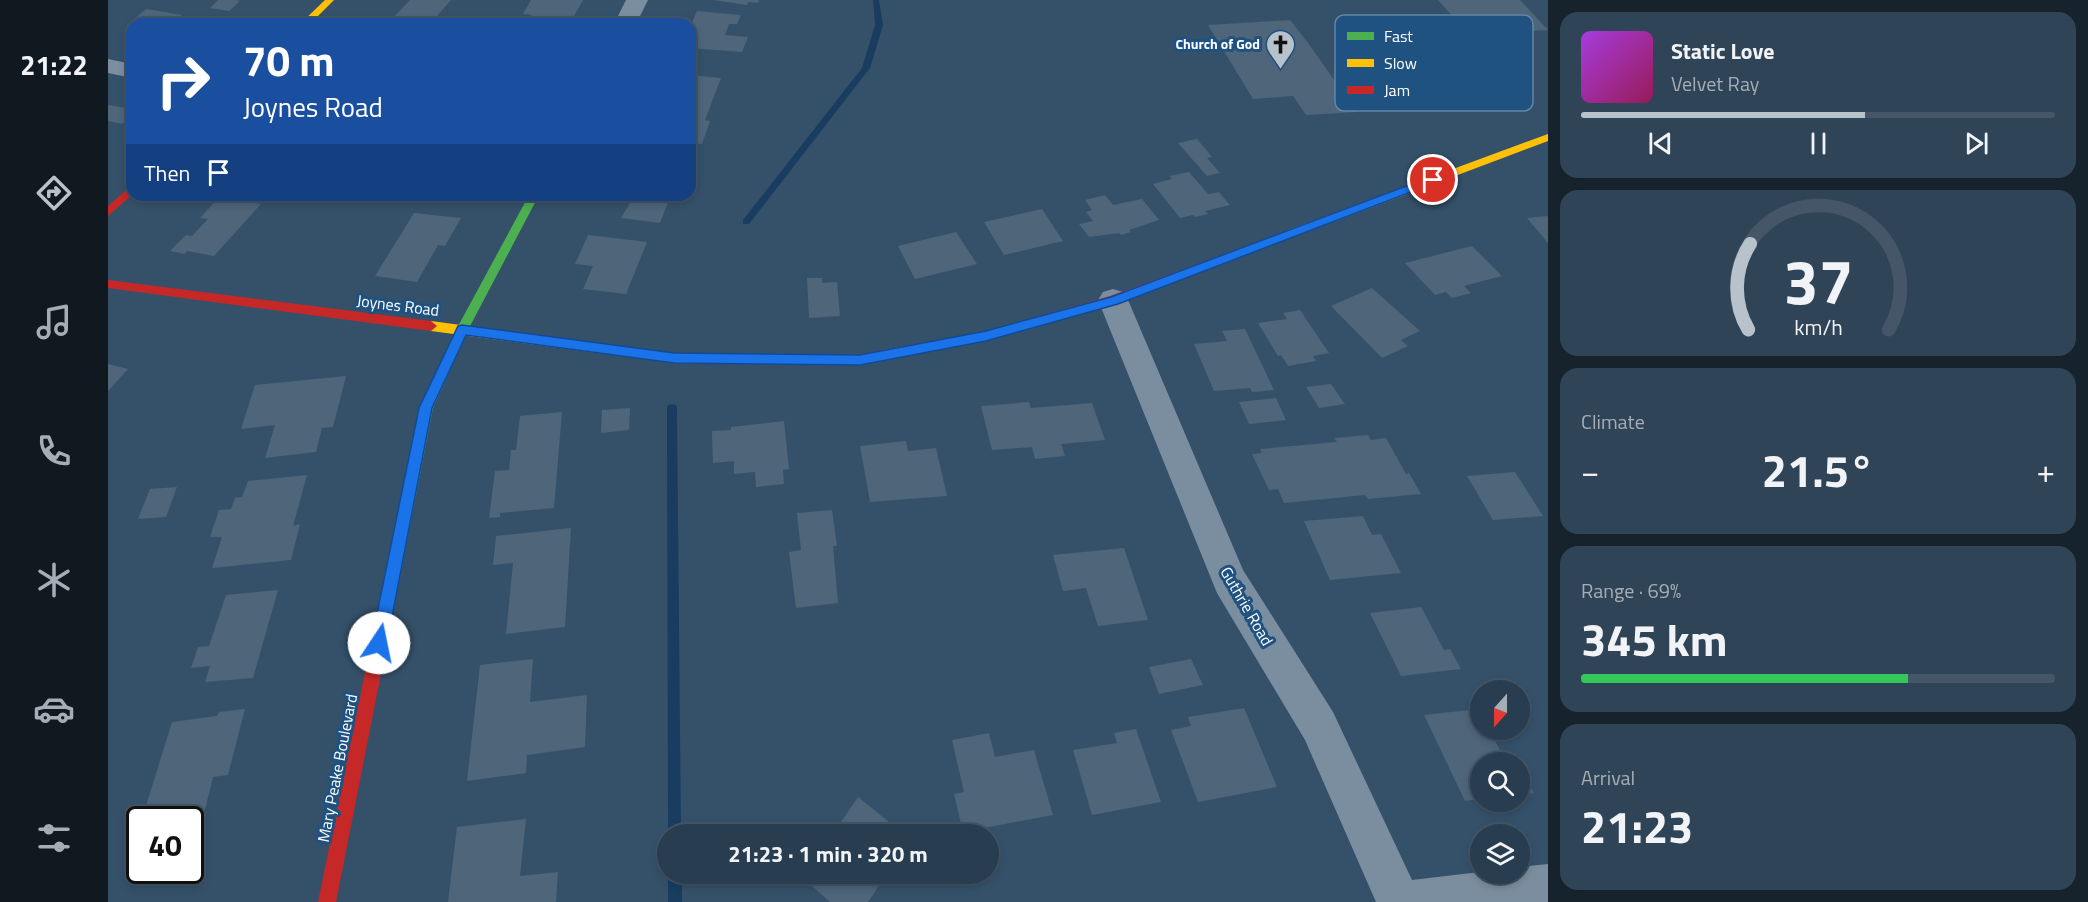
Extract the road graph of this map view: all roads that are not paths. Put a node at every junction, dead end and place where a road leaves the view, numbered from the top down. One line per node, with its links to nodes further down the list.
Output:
1 (330, 0): 3 (street)
2 (637, 0): 4 (street)
3 (311, 18)
4 (628, 18)
5 (108, 66): 6 (street)
6 (126, 69)
7 (1548, 137): 12 (street, Joynes Road)
8 (126, 195): 10 (street)
9 (531, 201): 13 (street, Mary Peake Boulevard)
10 (108, 212)
11 (108, 284): 13 (street, Joynes Road)
12 (1113, 300): 13 (street, Joynes Road); 16 (street, Guthrie Road)
13 (462, 330): 15 (street, Mary Peake Boulevard)
14 (1548, 886): 17 (street)
15 (327, 902)
16 (1399, 902)
17 (1412, 902)

